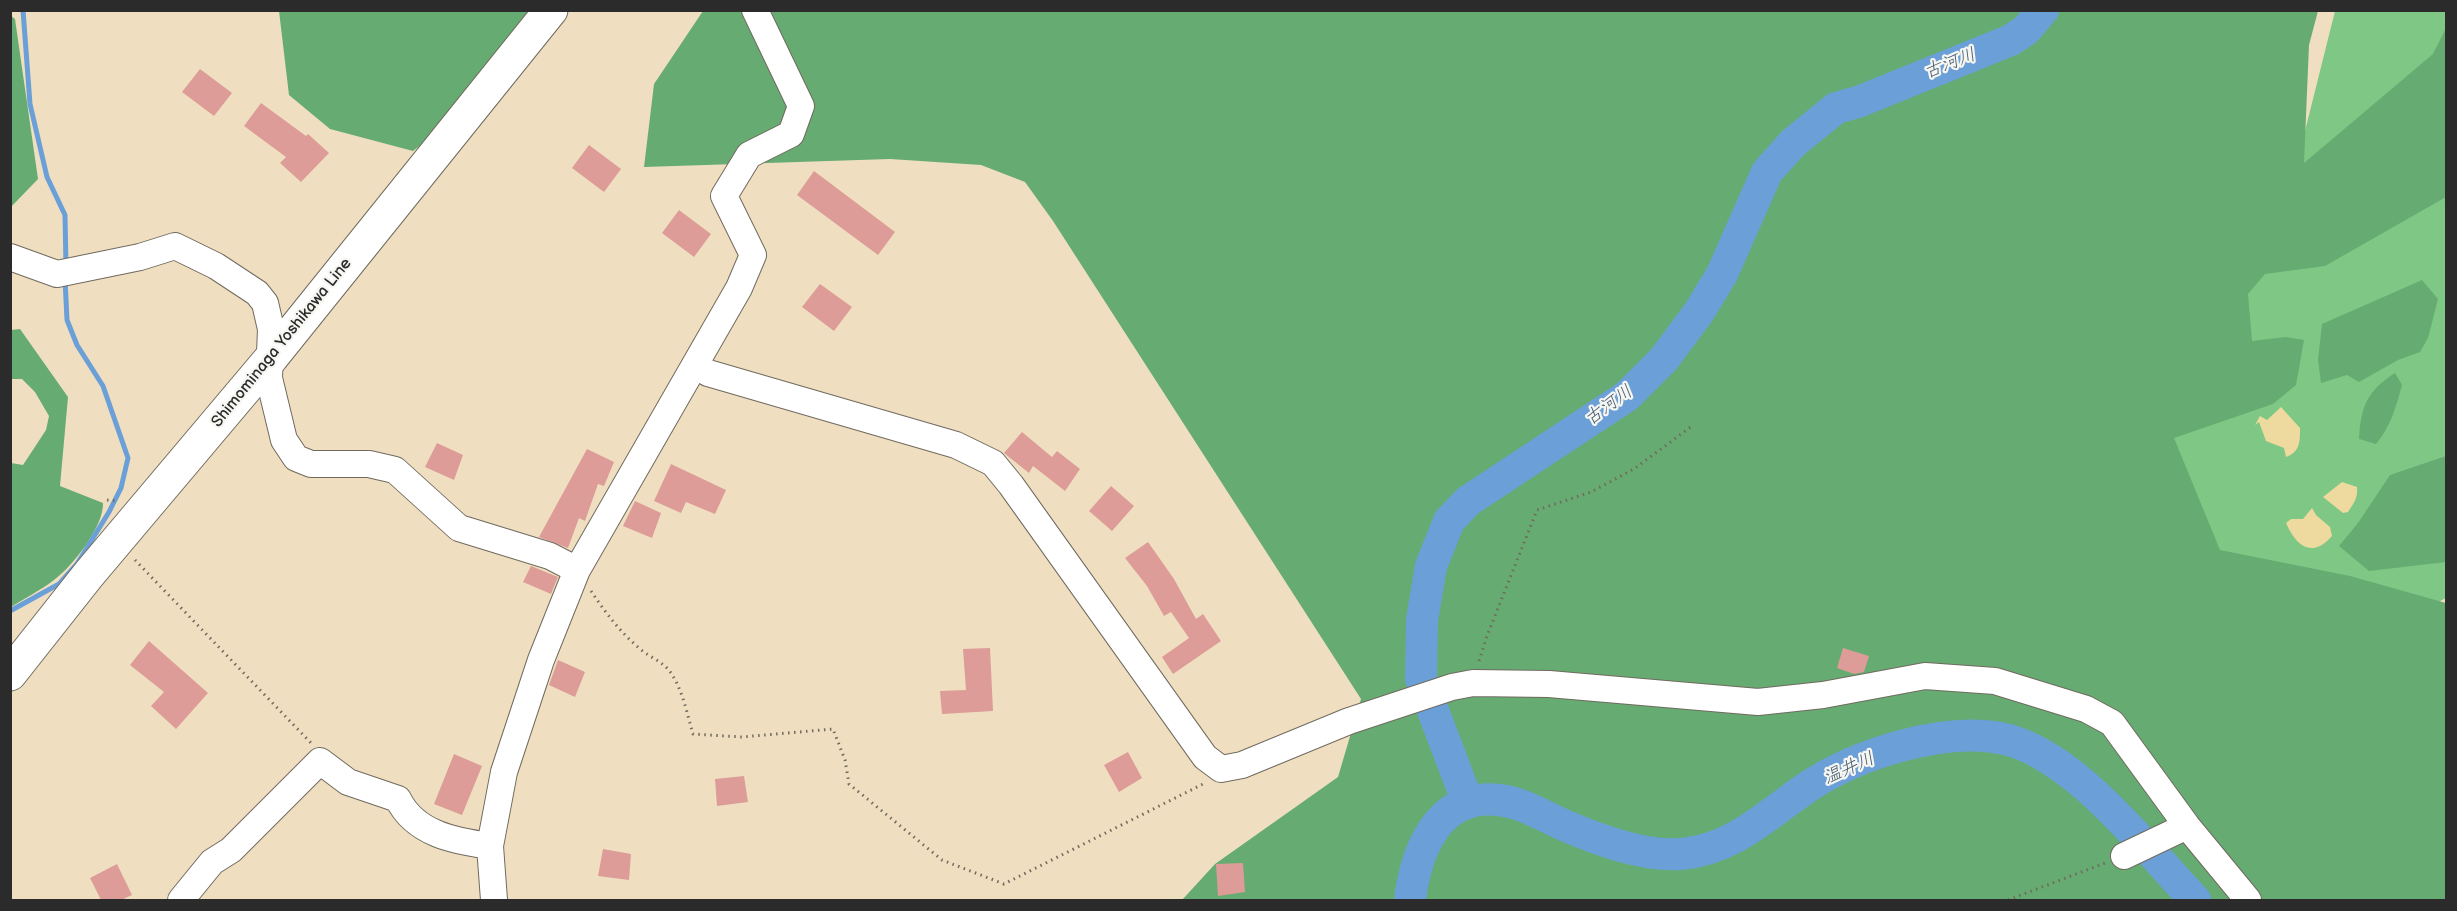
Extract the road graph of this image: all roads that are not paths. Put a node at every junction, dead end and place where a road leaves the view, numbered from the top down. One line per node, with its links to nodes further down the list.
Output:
1 (551, 10): 4 (main road, Shimominaga Yoshikawa Line)
2 (755, 10): 5 (street)
3 (10, 257): 4 (street)
4 (272, 357): 6 (street); 7 (main road, Shimominaga Yoshikawa Line)
5 (695, 365): 6 (street); 8 (street)
6 (577, 570): 9 (street)
7 (10, 674)
8 (2184, 827): 10 (street); 13 (street)
9 (490, 846): 11 (street); 12 (street)
10 (2124, 856)
11 (181, 900)
12 (494, 900)
13 (2248, 900)

